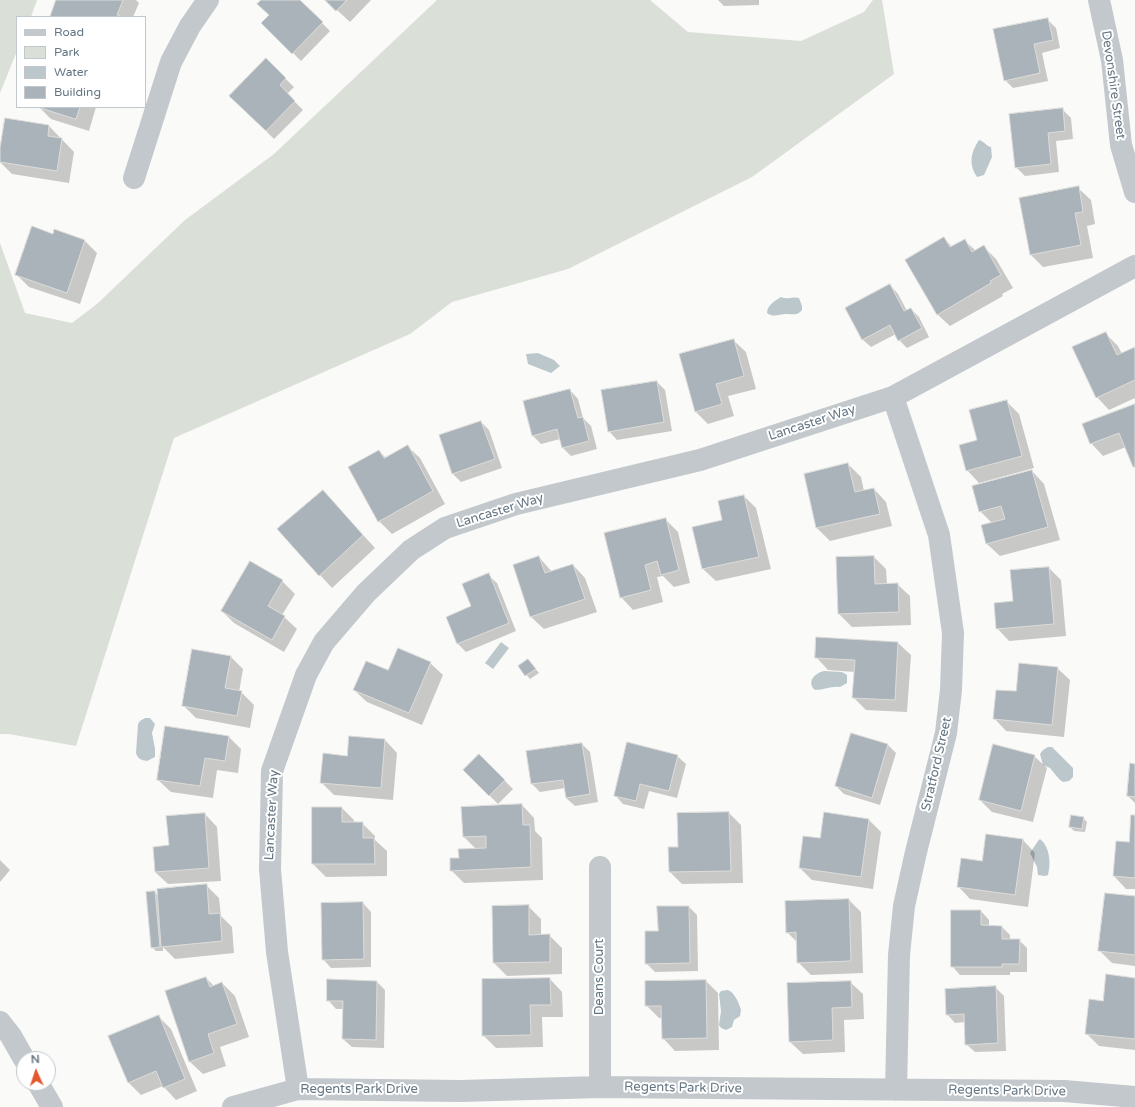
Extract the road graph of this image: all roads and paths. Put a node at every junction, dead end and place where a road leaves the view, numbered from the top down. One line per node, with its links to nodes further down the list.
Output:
1 (208, 0): 3 (street)
2 (1099, 0): 4 (street, Devonshire Street)
3 (134, 178)
4 (1135, 192)
5 (1135, 266): 6 (street, Lancaster Way)
6 (893, 397): 11 (street, Lancaster Way); 12 (street, Stratford Street)
7 (600, 867): 10 (street, Deans Court)
8 (0, 1022): 9 (street)
9 (19, 1051)
10 (600, 1087): 11 (street, Regents Park Drive); 12 (street, Regents Park Drive)
11 (298, 1089): 16 (street, Regents Park Drive)
12 (896, 1090): 14 (street, Regents Park Drive)
13 (43, 1091): 15 (street)
14 (1135, 1097)
15 (52, 1107)
16 (232, 1107)

